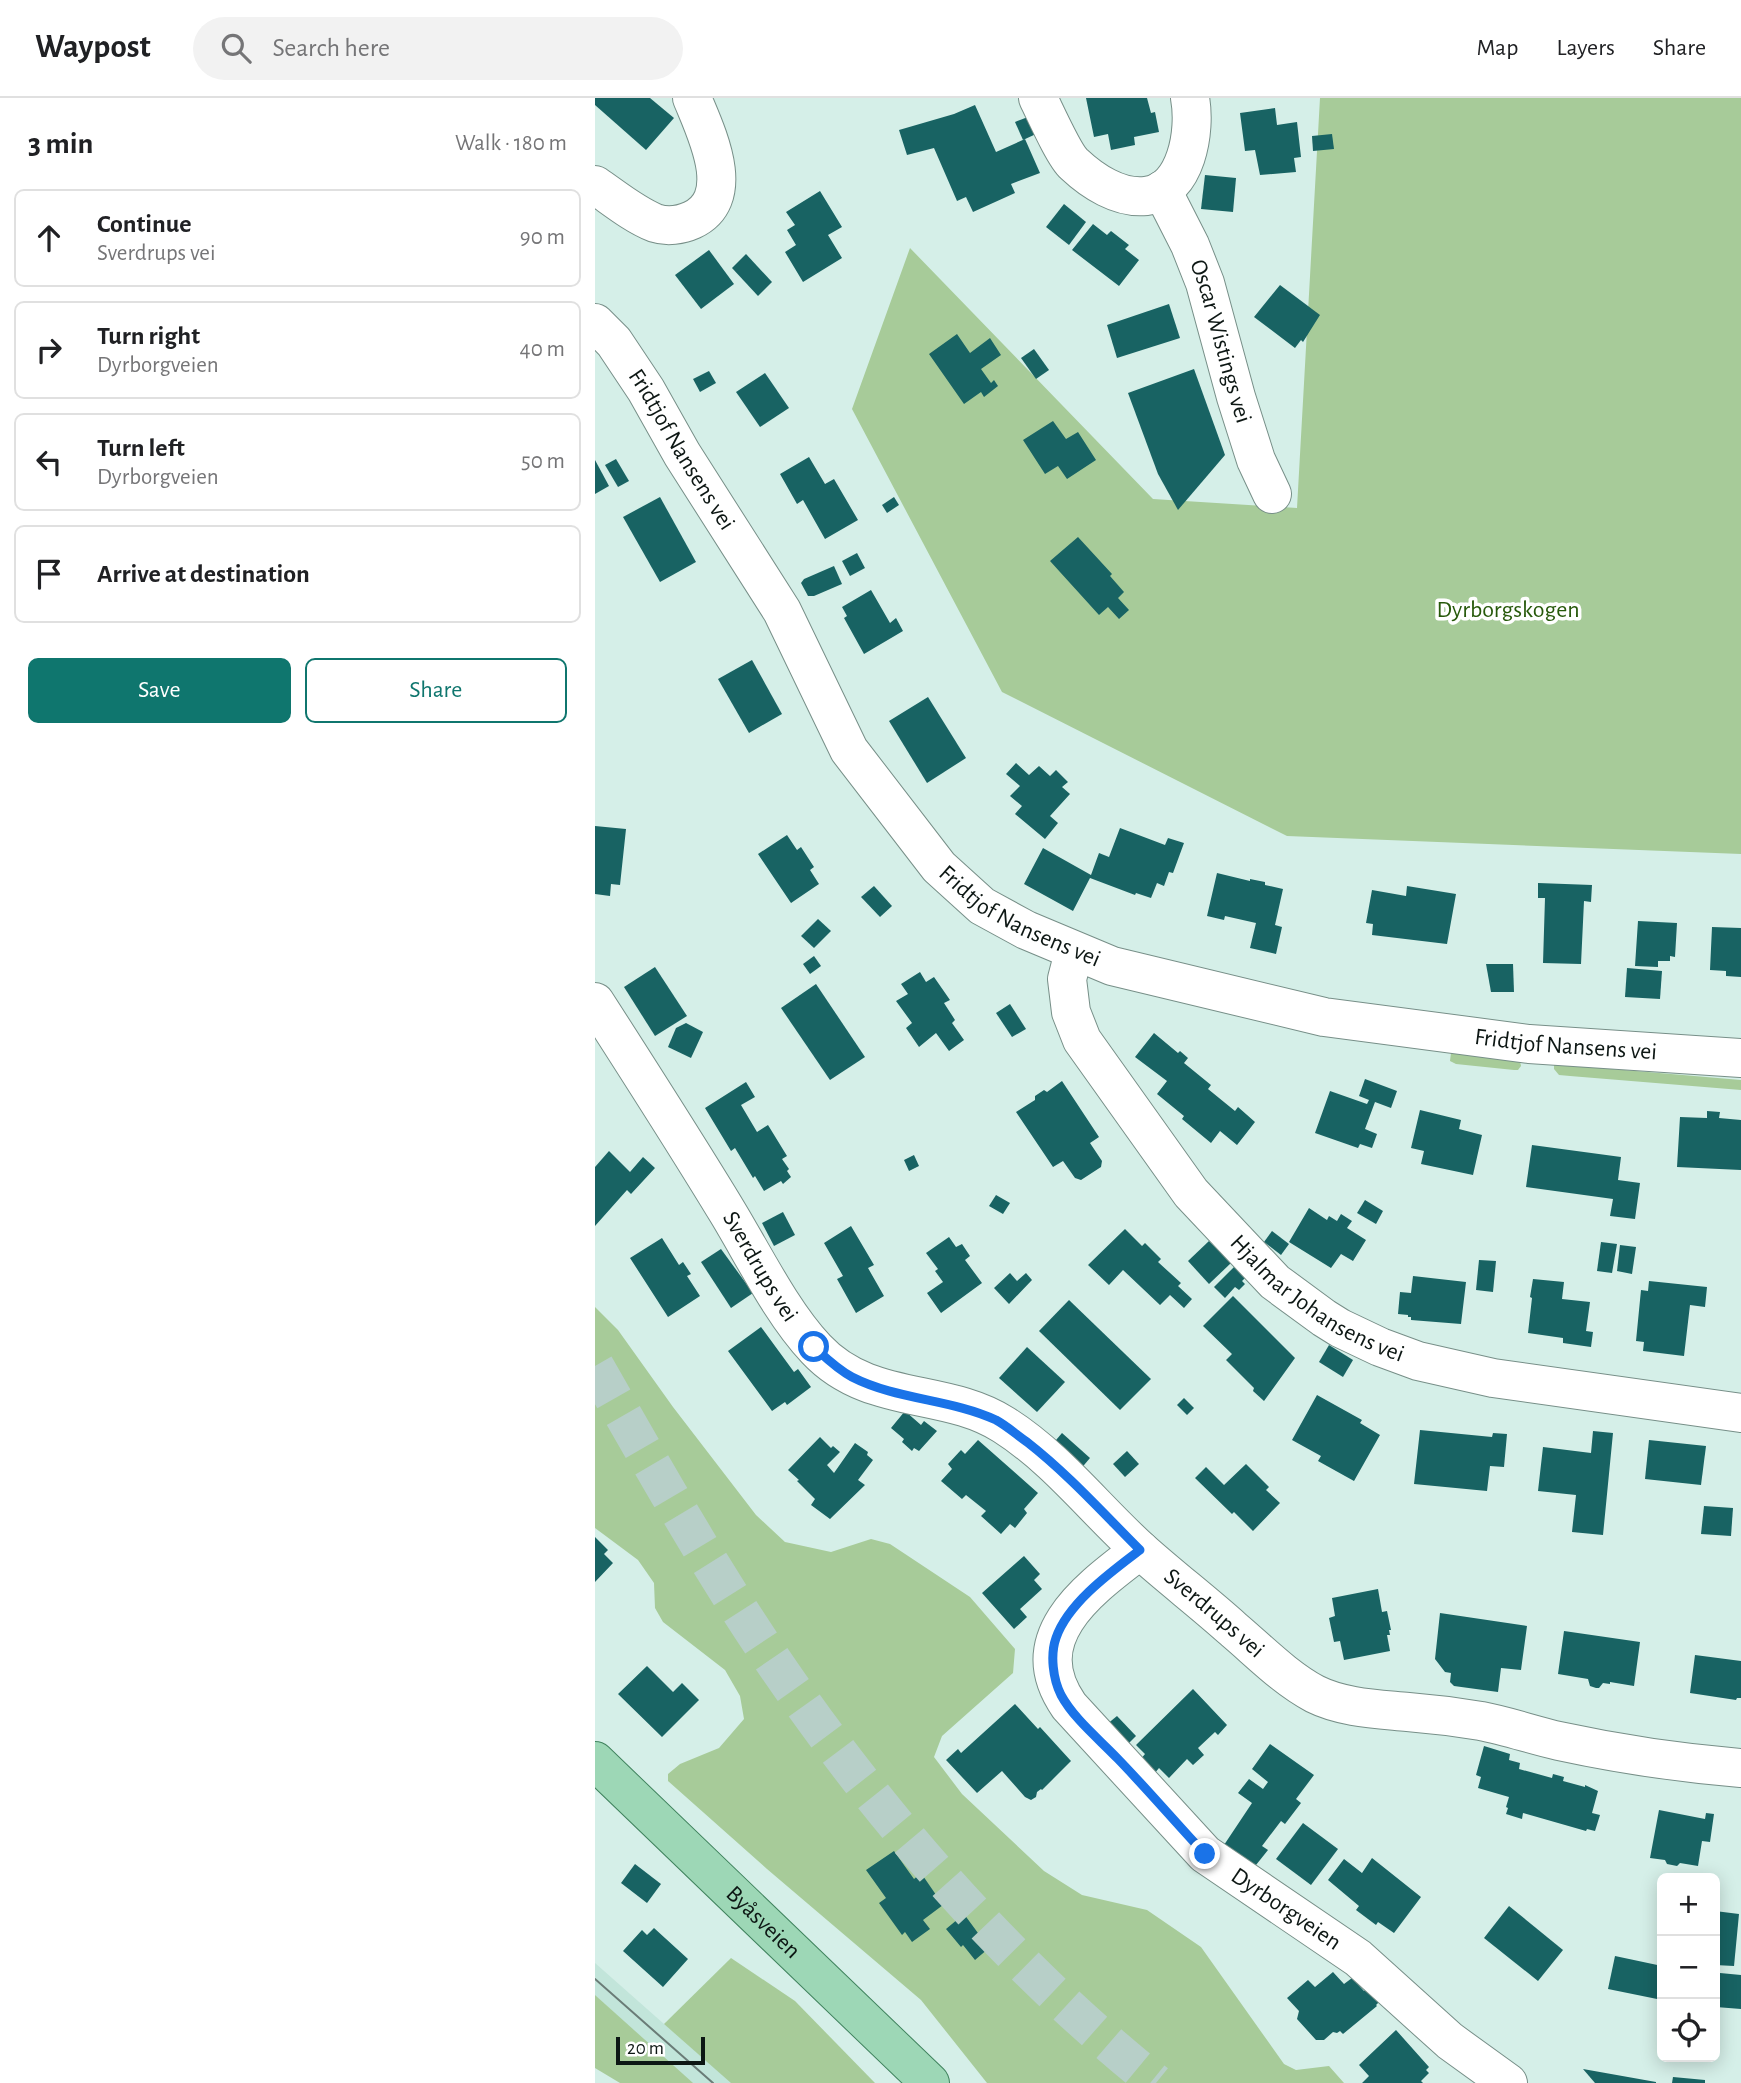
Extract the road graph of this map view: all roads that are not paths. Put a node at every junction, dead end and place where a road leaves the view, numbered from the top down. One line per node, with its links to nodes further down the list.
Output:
1 (692, 98): 4 (street)
2 (1038, 98): 5 (street)
3 (1190, 98): 5 (street)
4 (595, 185)
5 (1162, 190): 7 (street, Oscar Wistings vei)
6 (595, 323): 8 (street, Fridtjof Nansens vei)
7 (1272, 494)
8 (1074, 951): 10 (street, Fridtjof Nansens vei); 11 (street, Hjalmar Johansens vei)
9 (595, 1002): 12 (street, Sverdrups vei)
10 (1741, 1058)
11 (1741, 1413)
12 (1140, 1550): 14 (street, Sverdrups vei); 16 (street, Dyrborgveien)
13 (595, 1761): 15 (main road, Byåsveien)
14 (1741, 1768)
15 (930, 2083)
16 (1508, 2083)

